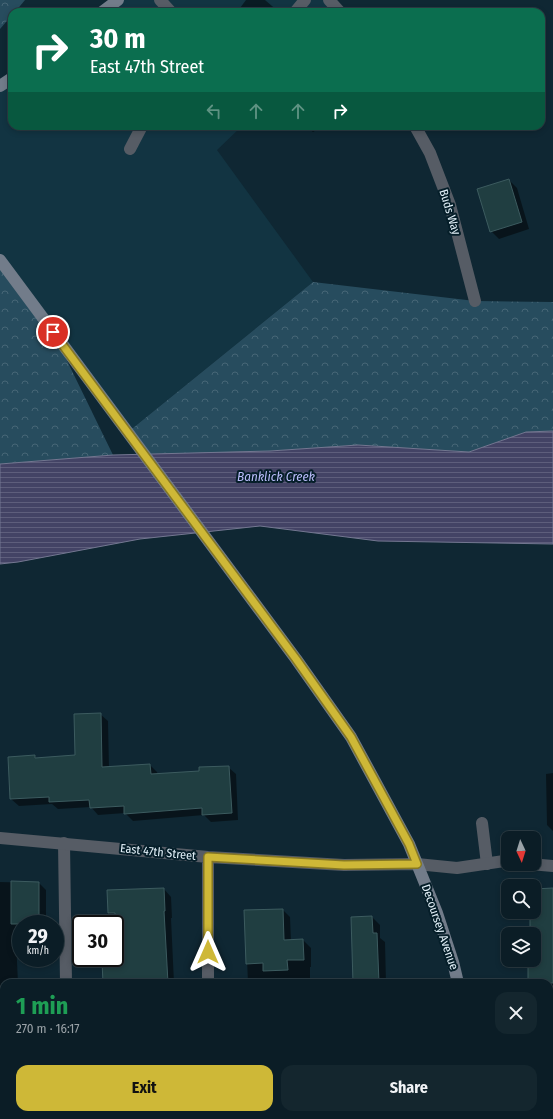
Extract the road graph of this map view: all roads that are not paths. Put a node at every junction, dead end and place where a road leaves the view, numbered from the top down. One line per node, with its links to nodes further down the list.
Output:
1 (118, 0): 5 (main road)
2 (160, 0): 6 (street)
3 (305, 0): 7 (street)
4 (329, 0): 8 (street)
5 (107, 8)
6 (167, 8)
7 (298, 8)
8 (336, 8)
9 (140, 130): 11 (street)
10 (417, 130): 13 (street, Buds Way)
11 (130, 149)
12 (0, 260): 19 (main road, Decoursey Avenue)
13 (475, 301)
14 (482, 823): 20 (street)
15 (0, 838): 16 (street, East 47th Street)
16 (64, 843): 17 (street, East 47th Street); 23 (street)
17 (208, 857): 19 (street, East 47th Street); 24 (street)
18 (501, 863): 20 (street, East 47th Street)
19 (417, 864): 20 (street, East 47th Street); 25 (main road, Decoursey Avenue)
20 (487, 864)
21 (541, 865): 22 (street)
22 (553, 866)
23 (66, 979)
24 (208, 979)
25 (457, 979)

